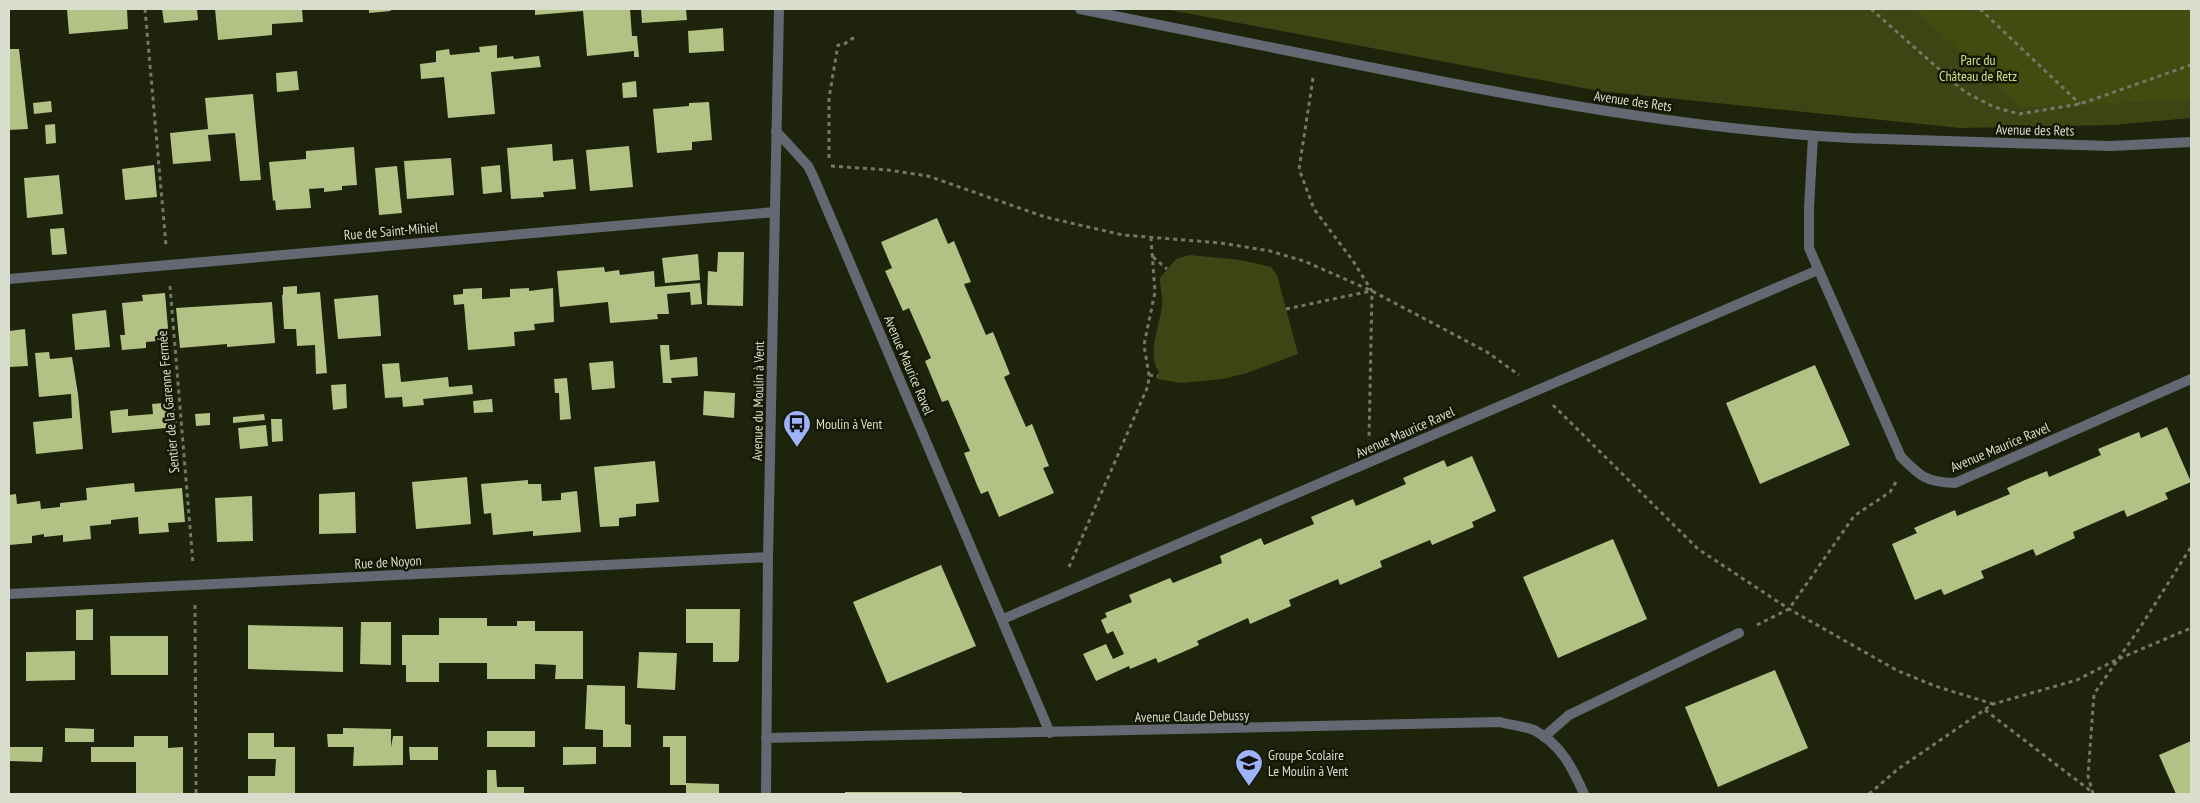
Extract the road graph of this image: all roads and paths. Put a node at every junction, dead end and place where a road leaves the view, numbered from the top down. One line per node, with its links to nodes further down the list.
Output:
1 (144, 9): 16 (path, Sentier de la Garenne Fermée)
2 (779, 9): 10 (street, Avenue du Moulin à Vent)
3 (1080, 9): 7 (street, Avenue des Rets)
4 (1870, 9): 9 (path)
5 (1980, 9): 9 (path)
6 (856, 36): 14 (path)
7 (1318, 57): 11 (street, Avenue des Rets); 20 (path)
8 (2191, 64): 9 (path)
9 (2080, 104)
10 (776, 131): 13 (street, Avenue du Moulin à Vent); 34 (street, Avenue Maurice Ravel)
11 (1813, 136): 12 (street, Avenue des Rets); 18 (street, Avenue Maurice Ravel)
12 (2191, 142)
13 (776, 212): 16 (street, Rue de Saint-Mihiel); 29 (street, Avenue du Moulin à Vent)
14 (1151, 239): 15 (path); 20 (path)
15 (1153, 256): 17 (path); 22 (path)
16 (168, 264): 19 (street, Rue de Saint-Mihiel); 30 (path, Sentier de la Garenne Fermée)
17 (1167, 268)
18 (1818, 270): 25 (street, Avenue Maurice Ravel); 26 (street, Avenue Maurice Ravel)
19 (9, 278)
20 (1372, 290): 21 (path); 25 (path); 27 (path)
21 (1286, 309)
22 (1149, 375): 23 (path); 32 (path)
23 (1158, 376)
24 (2191, 379): 26 (street, Avenue Maurice Ravel)
25 (1537, 389): 27 (street, Avenue Maurice Ravel); 33 (path)
26 (1901, 457): 33 (path)
27 (1369, 463): 32 (street, Avenue Maurice Ravel)
28 (2191, 547): 37 (path)
29 (768, 557): 30 (street, Rue de Noyon); 42 (street, Avenue du Moulin à Vent)
30 (195, 585): 31 (street, Rue de Noyon); 43 (path, Sentier de la Garenne Fermée)
31 (9, 594)
32 (1056, 595): 34 (street, Avenue Maurice Ravel)
33 (1789, 609): 36 (path); 38 (path)
34 (1003, 619): 40 (street, Avenue Maurice Ravel)
35 (2191, 628): 37 (path)
36 (1739, 633): 41 (street)
37 (2116, 660): 38 (path); 47 (path)
38 (1993, 704): 39 (path)
39 (1986, 710): 46 (path); 47 (path)
40 (1050, 733): 41 (street, Avenue Claude Debussy); 42 (street, Avenue Claude Debussy)
41 (1544, 737): 45 (street, Avenue Claude Debussy)
42 (766, 738): 44 (street, Avenue du Moulin à Vent)
43 (196, 794)
44 (766, 794)
45 (1584, 794)
46 (1869, 794)
47 (2093, 794)

